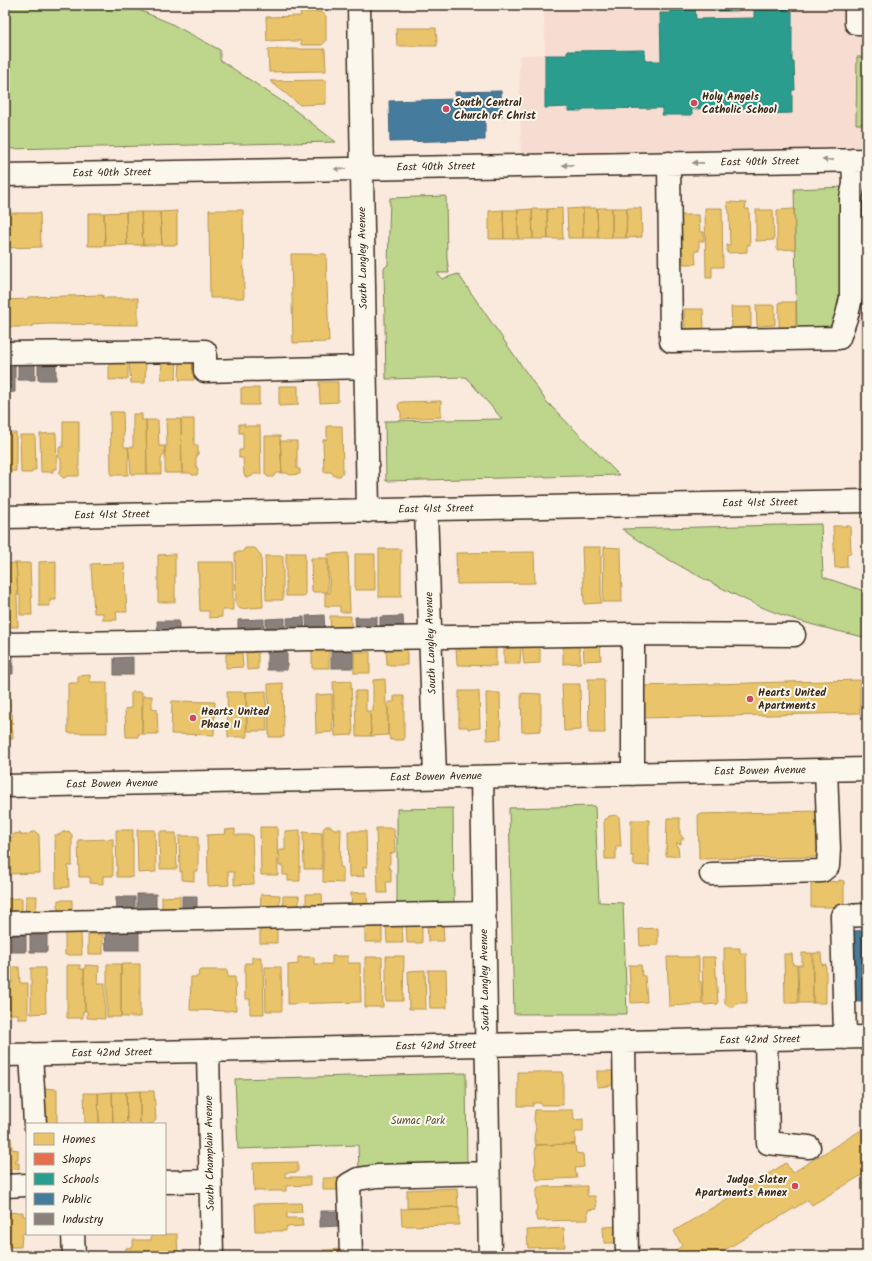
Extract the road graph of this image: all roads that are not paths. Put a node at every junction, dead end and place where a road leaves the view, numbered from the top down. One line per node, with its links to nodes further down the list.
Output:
1 (359, 5): 6 (street, South Langley Avenue)
2 (856, 5): 3 (street)
3 (867, 23)
4 (860, 160): 5 (street, East 40th Street, one-way to 5); 5 (street)
5 (669, 163): 6 (street, East 40th Street, one-way to 6)
6 (362, 169): 7 (street, East 40th Street, one-way to 7); 9 (street, South Langley Avenue)
7 (5, 175)
8 (5, 353): 9 (street)
9 (366, 367): 12 (street, South Langley Avenue)
10 (867, 501): 11 (street, East 41st Street)
11 (426, 510): 12 (street, East 41st Street); 16 (street, South Langley Avenue)
12 (368, 511): 13 (street, East 41st Street)
13 (5, 517)
14 (633, 634): 15 (street); 16 (street); 20 (street)
15 (794, 635)
16 (430, 637): 17 (street); 22 (street, South Langley Avenue)
17 (5, 644)
18 (867, 769): 19 (street, East Bowen Avenue)
19 (826, 770): 20 (street, East Bowen Avenue); 24 (street)
20 (634, 774): 21 (street, East Bowen Avenue)
21 (482, 776): 22 (street, East Bowen Avenue); 25 (street, South Langley Avenue)
22 (436, 777): 23 (street, East Bowen Avenue)
23 (5, 786)
24 (711, 874)
25 (484, 913): 27 (street); 32 (street, South Langley Avenue)
26 (867, 915): 29 (street)
27 (5, 923)
28 (867, 1037): 29 (street, East 42nd Street)
29 (845, 1038): 30 (street, East 42nd Street)
30 (766, 1039): 31 (street, East 42nd Street); 37 (street)
31 (624, 1042): 32 (street, East 42nd Street); 48 (street)
32 (486, 1045): 33 (street, East 42nd Street); 38 (street, South Langley Avenue)
33 (208, 1051): 34 (street, East 42nd Street); 40 (street, South Champlain Avenue)
34 (31, 1054): 35 (street, East 42nd Street); 36 (street)
35 (5, 1055)
36 (35, 1123)
37 (809, 1148)
38 (488, 1173): 46 (street); 47 (street, South Langley Avenue)
39 (166, 1182): 40 (street)
40 (210, 1182): 45 (street, South Champlain Avenue)
41 (26, 1185): 42 (street)
42 (5, 1186)
43 (74, 1235): 44 (street)
44 (74, 1256)
45 (212, 1256)
46 (351, 1256)
47 (490, 1256)
48 (627, 1256)

